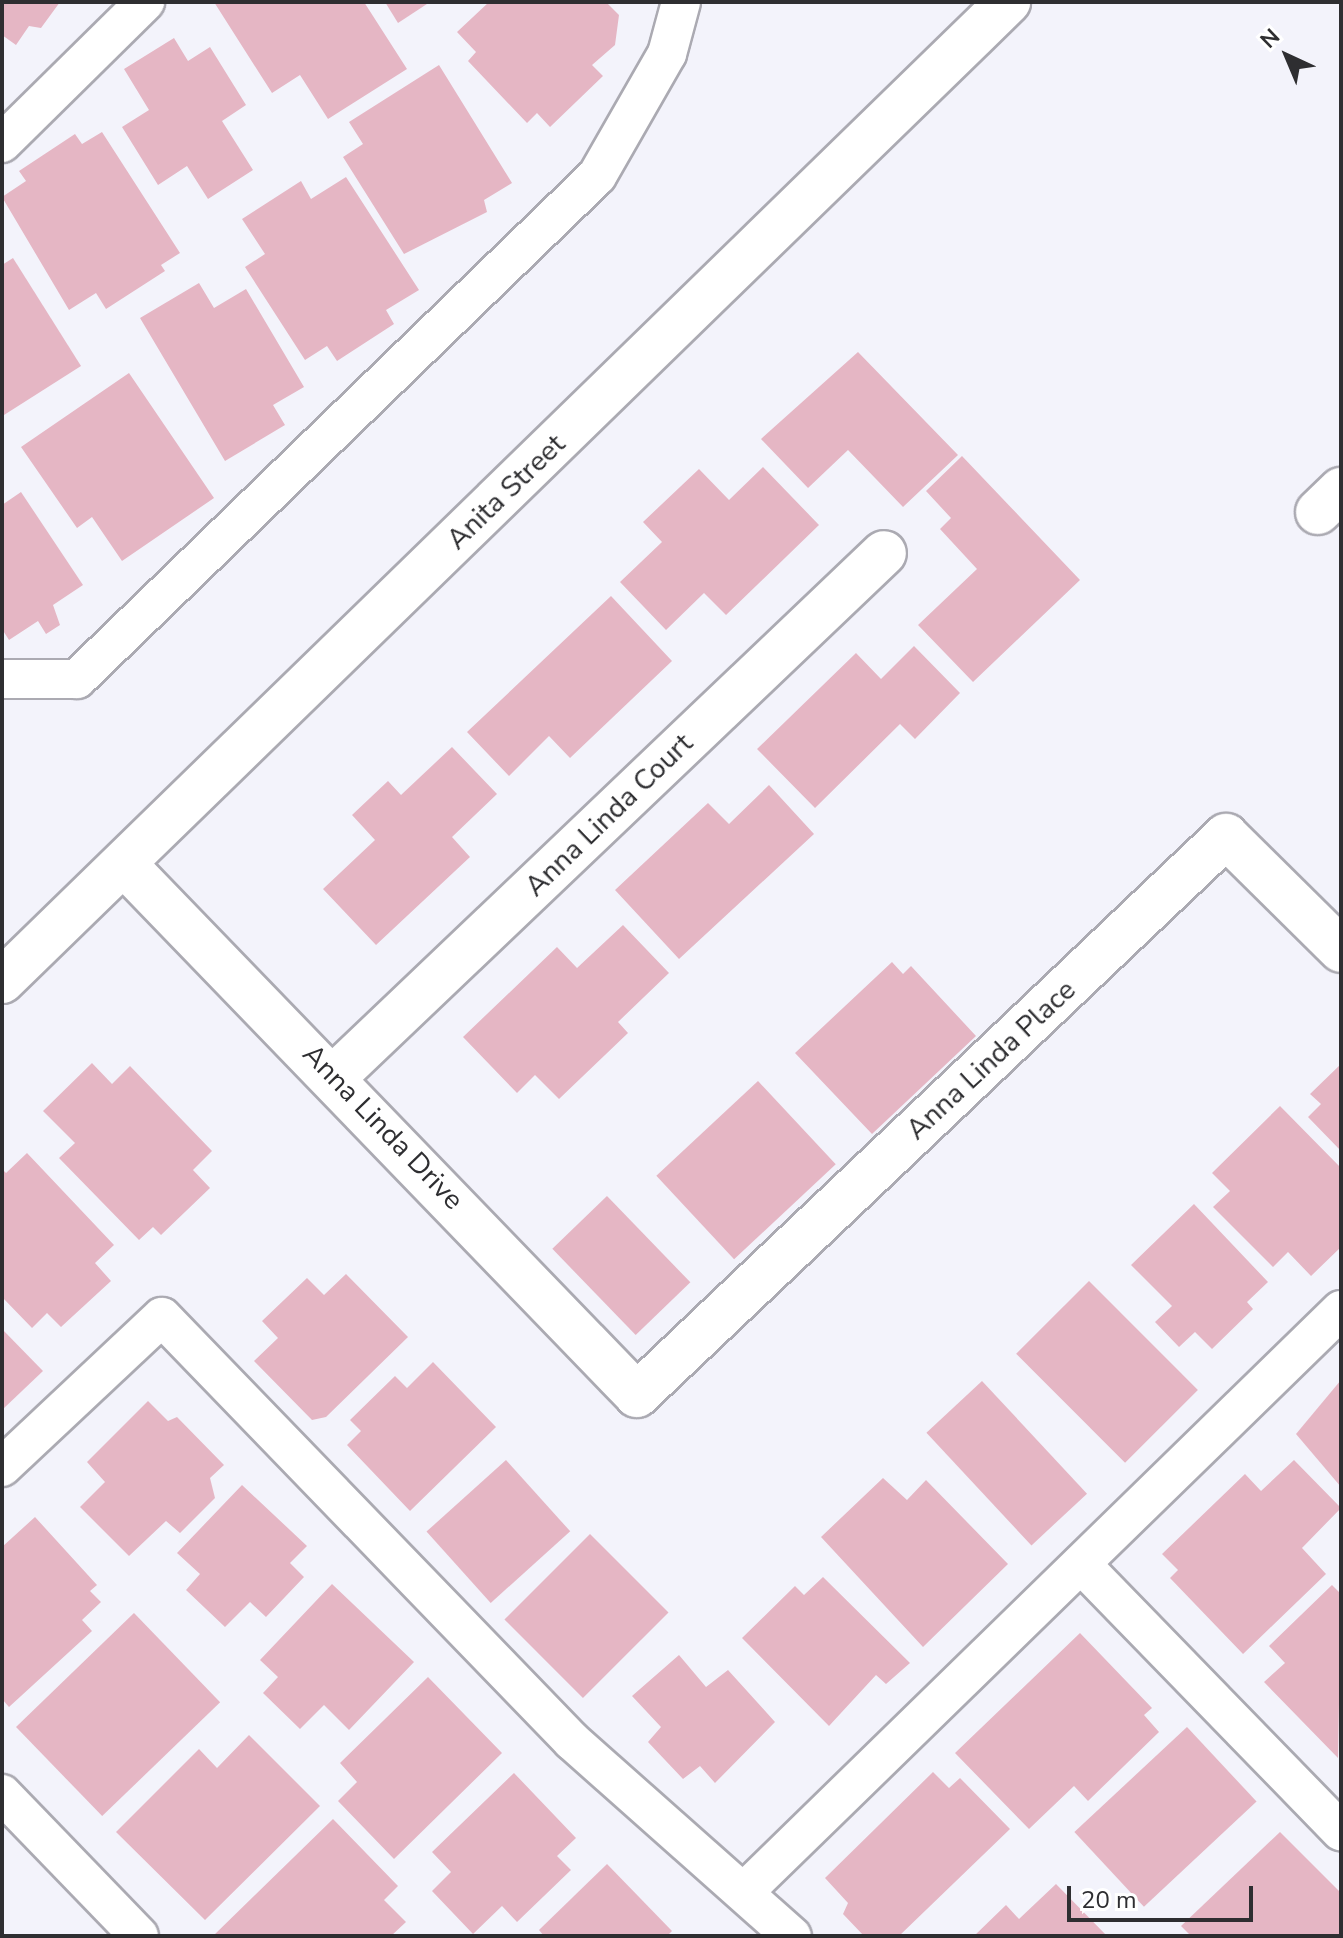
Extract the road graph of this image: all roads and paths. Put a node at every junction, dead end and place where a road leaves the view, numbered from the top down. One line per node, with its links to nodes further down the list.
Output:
1 (145, 2): 4 (lane)
2 (681, 2): 6 (lane)
3 (1008, 2): 7 (street, Anita Street)
4 (2, 143)
5 (884, 553): 10 (street, Anna Linda Court)
6 (2, 679)
7 (124, 864): 9 (street, Anita Street); 10 (street, Anna Linda Drive)
8 (1341, 950): 12 (street, Anna Linda Place)
9 (2, 981)
10 (335, 1076): 12 (street, Anna Linda Drive)
11 (1341, 1310): 14 (lane)
12 (637, 1395)
13 (2, 1467): 17 (lane)
14 (1081, 1564): 16 (lane); 17 (lane)
15 (2, 1794): 18 (lane)
16 (1341, 1831)
17 (746, 1890): 19 (lane)
18 (139, 1936)
19 (792, 1936)

